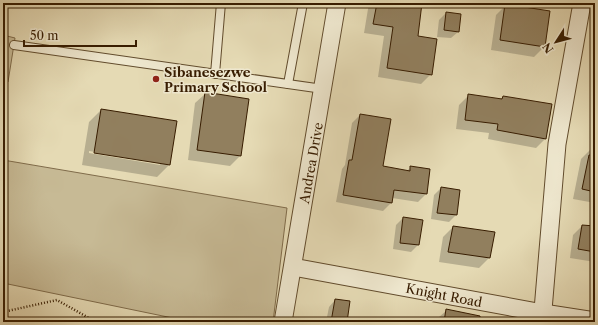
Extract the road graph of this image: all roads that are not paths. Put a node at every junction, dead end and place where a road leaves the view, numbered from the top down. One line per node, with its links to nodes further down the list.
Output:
1 (221, 3): 6 (lane)
2 (303, 3): 7 (lane)
3 (337, 3): 8 (street, Andrea Drive)
4 (582, 3): 10 (street)
5 (14, 45): 6 (lane)
6 (215, 74): 7 (lane)
7 (288, 84): 8 (lane)
8 (323, 89): 9 (street, Andrea Drive)
9 (293, 267): 10 (street, Knight Road); 12 (street, Andrea Drive)
10 (543, 318): 11 (street, Knight Road)
11 (595, 321)
12 (283, 322)

